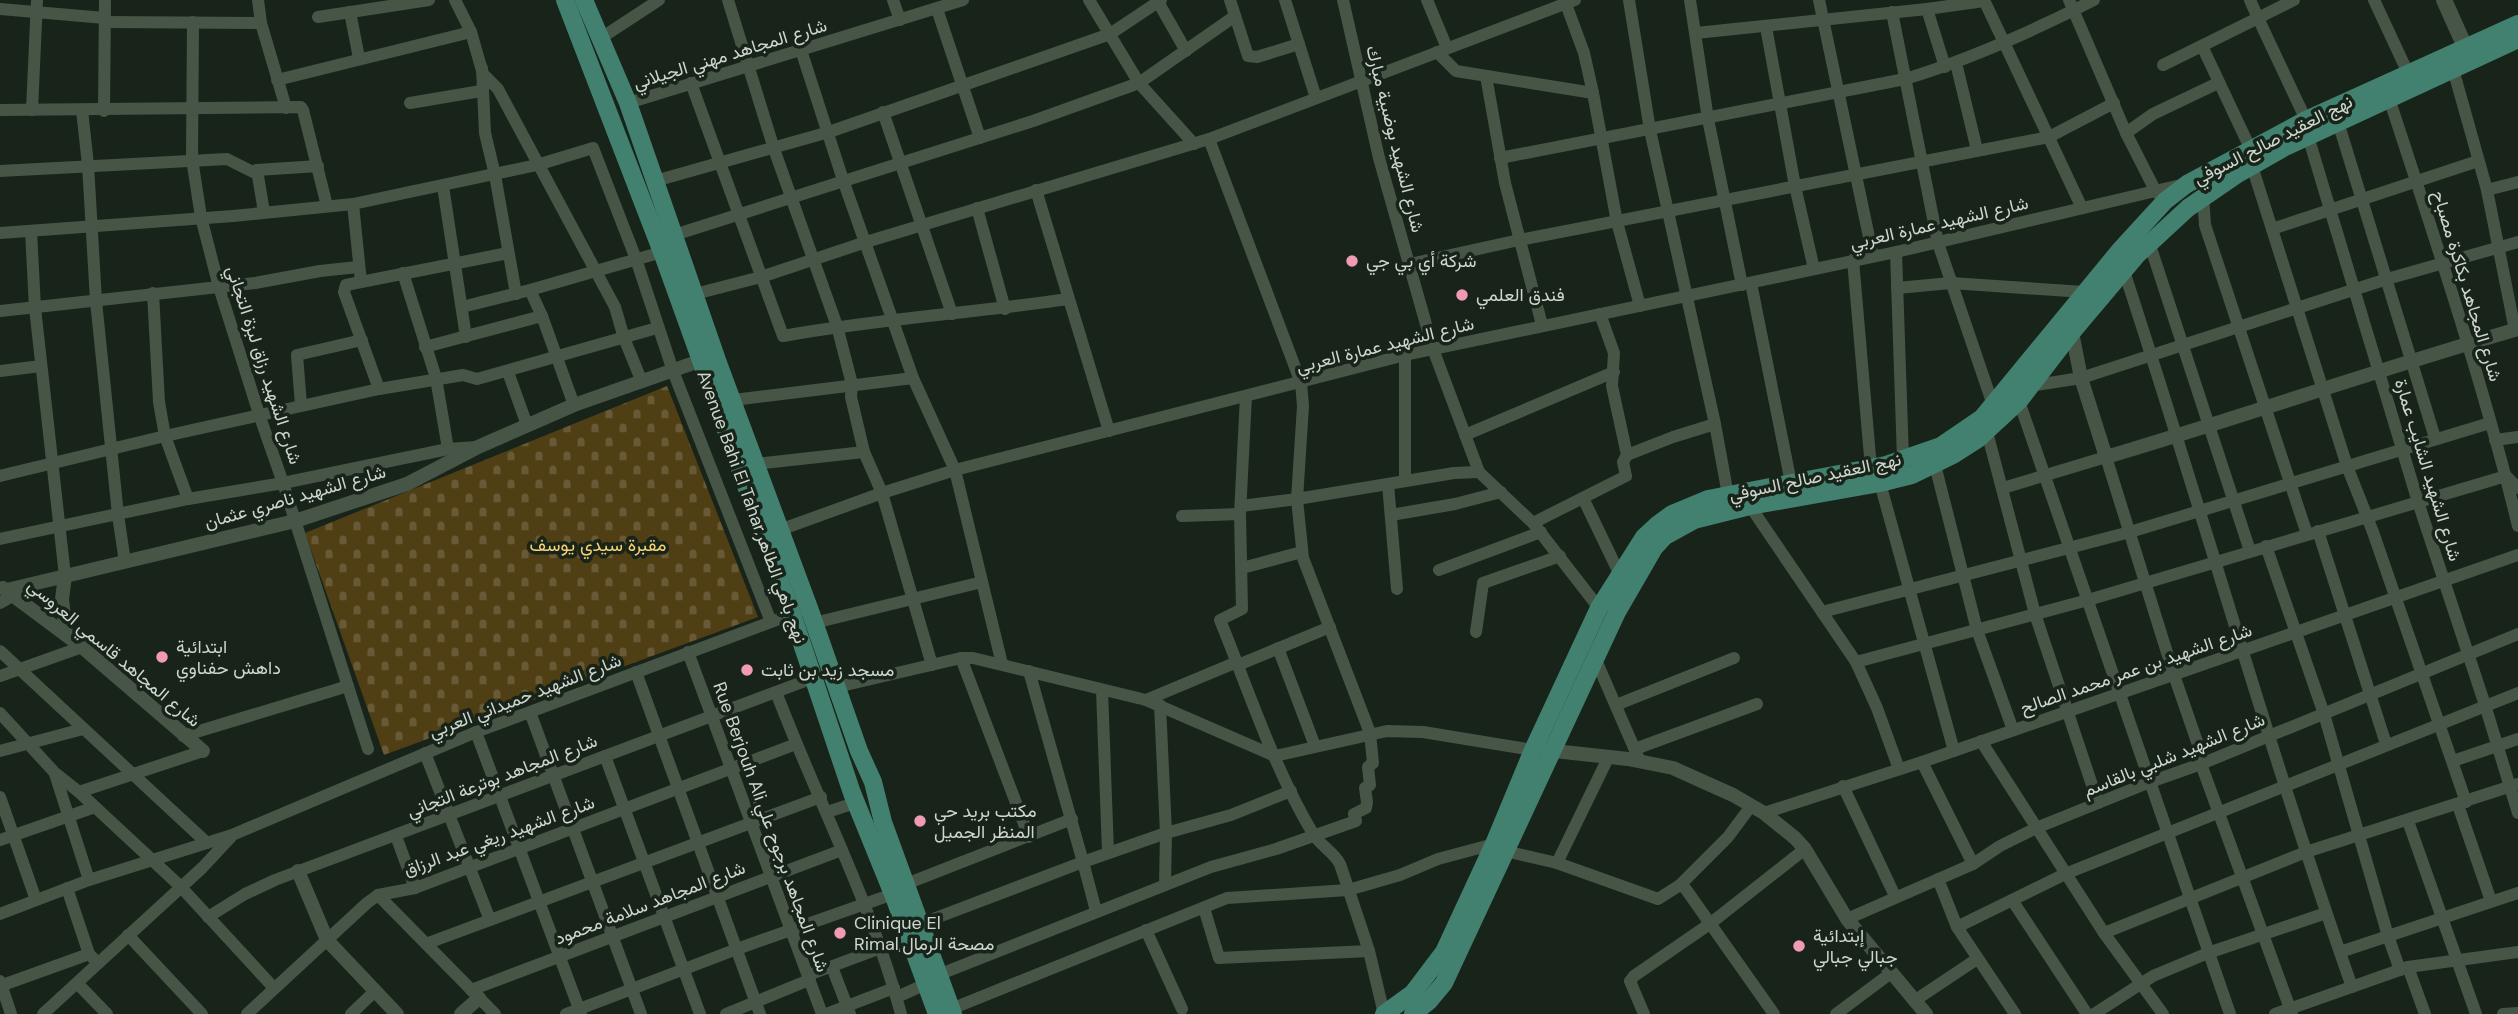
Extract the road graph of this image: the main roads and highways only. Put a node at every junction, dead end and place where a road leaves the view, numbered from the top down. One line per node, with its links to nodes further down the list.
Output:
1 (565, 0): 13 (main road, Avenue Bahi El Tahar,نهج باهي الطاهر)
2 (584, 0): 13 (main road, Avenue Bahi El Tahar,نهج باهي الطاهر)
3 (2444, 0): 6 (main road)
4 (2518, 24): 6 (main road, نهج العقيد صالح السوفي)
5 (2518, 39): 6 (main road, نهج العقيد صالح السوفي)
6 (2468, 54): 7 (main road, نهج العقيد صالح السوفي); 7 (main road, نهج العقيد صالح السوفي)
7 (2307, 128): 8 (main road, نهج العقيد صالح السوفي)
8 (2251, 158): 9 (main road, نهج العقيد صالح السوفي); 11 (main road, نهج العقيد صالح السوفي)
9 (2187, 184): 10 (main road, نهج العقيد صالح السوفي); 11 (main road)
10 (2160, 196): 12 (main road); 14 (main road, نهج العقيد صالح السوفي)
11 (2203, 196): 12 (main road, نهج العقيد صالح السوفي)
12 (2188, 208): 14 (main road, نهج العقيد صالح السوفي)
13 (708, 358): 15 (main road, Avenue Bahi El Tahar,نهج باهي الطاهر); 15 (main road, Avenue Bahi El Tahar,نهج باهي الطاهر)
14 (1876, 476): 17 (main road, نهج العقيد صالح السوفي); 17 (main road, نهج العقيد صالح السوفي)
15 (771, 533): 16 (main road, Avenue Bahi El Tahar,نهج باهي الطاهر)
16 (805, 615): 18 (main road, Avenue Bahi El Tahar,نهج باهي الطاهر); 18 (main road, Avenue Bahi El Tahar,نهج باهي الطاهر)
17 (1500, 848): 21 (main road, نهج العقيد صالح السوفي); 22 (main road, نهج العقيد صالح السوفي)
18 (900, 889): 19 (main road, Avenue Bahi El Tahar,نهج باهي الطاهر); 19 (main road, Avenue Bahi El Tahar,نهج باهي الطاهر)
19 (932, 979): 20 (main road, Avenue Bahi El Tahar,نهج باهي الطاهر)
20 (947, 1012)
21 (1384, 1014)
22 (1413, 1014)

